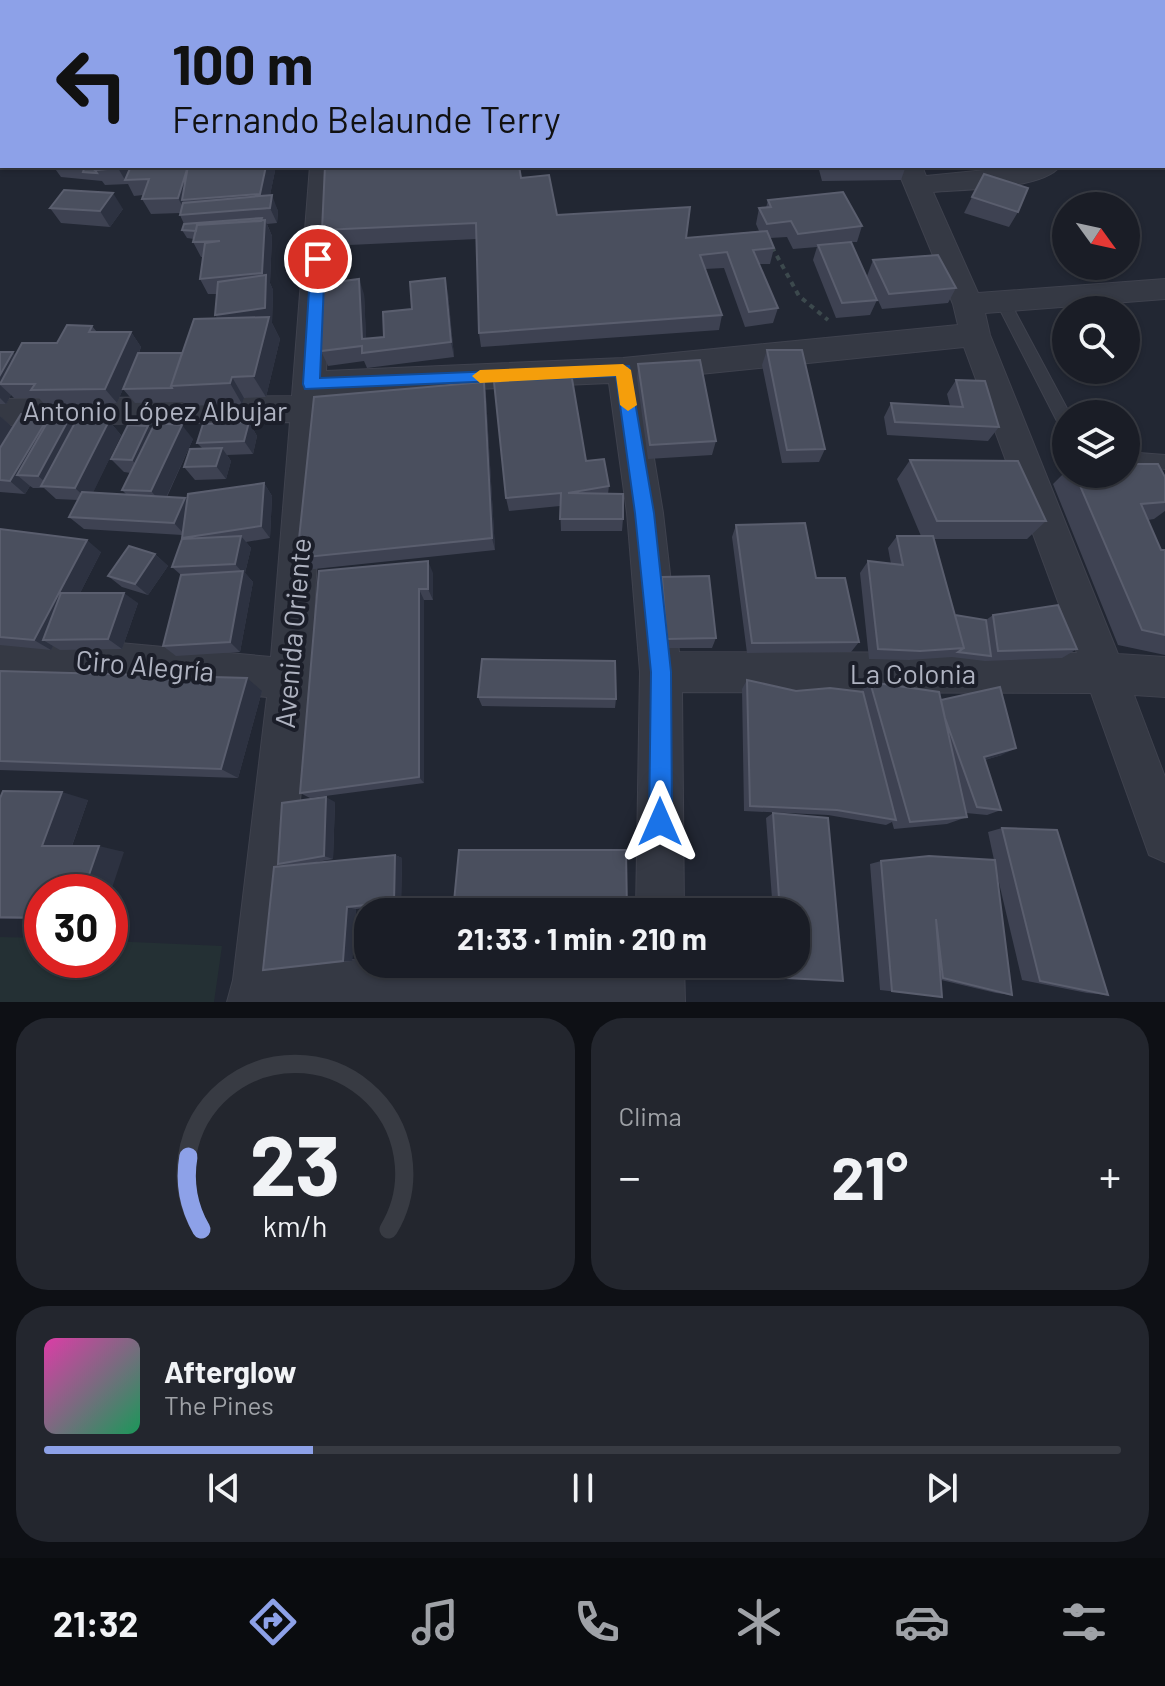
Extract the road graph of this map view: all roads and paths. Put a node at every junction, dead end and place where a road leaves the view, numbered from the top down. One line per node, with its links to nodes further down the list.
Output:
1 (323, 168): 10 (street, Avenida Oriente)
2 (1043, 168): 3 (street)
3 (912, 175): 7 (street)
4 (765, 244): 8 (path)
5 (1165, 289): 6 (street, Antonio López Albujar)
6 (1003, 302): 7 (street, Antonio López Albujar); 11 (lane)
7 (971, 320): 8 (street, Antonio López Albujar); 17 (street)
8 (870, 345): 9 (street, Antonio López Albujar)
9 (623, 370): 10 (street, Antonio López Albujar); 16 (street)
10 (310, 397): 12 (street, Antonio López Albujar); 19 (street, Avenida Oriente)
11 (1054, 400)
12 (0, 412)
13 (1140, 460): 14 (lane)
14 (1165, 462)
15 (0, 651): 19 (street, Ciro Alegría)
16 (661, 672): 17 (street, La Colonia); 21 (street)
17 (1105, 673): 18 (street, La Colonia); 20 (street)
18 (1165, 677)
19 (290, 679): 23 (street, Avenida Oriente)
20 (1165, 839)
21 (660, 898)
22 (658, 978): 24 (street)
23 (255, 991): 24 (street)
24 (657, 1002)

